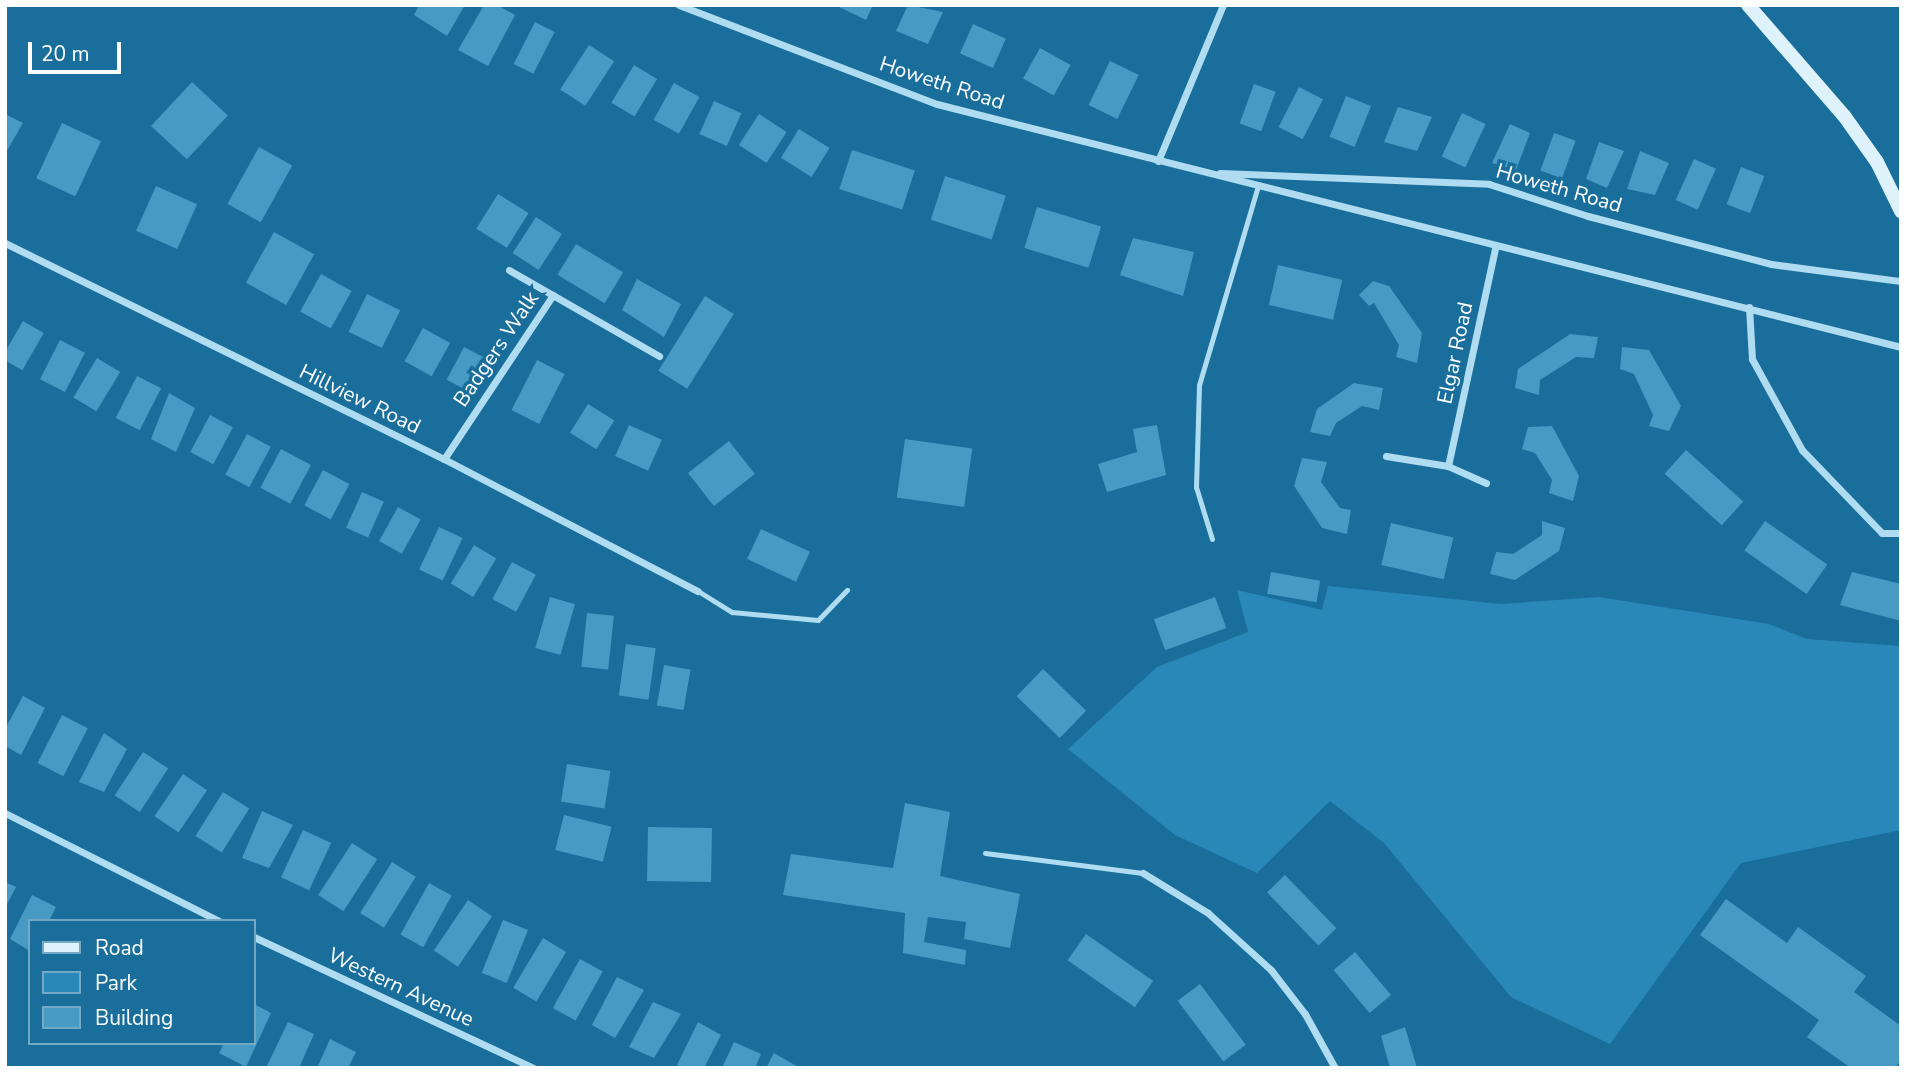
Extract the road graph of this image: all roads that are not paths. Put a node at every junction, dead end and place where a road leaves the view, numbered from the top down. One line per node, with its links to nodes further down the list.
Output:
1 (679, 5): 4 (street, Howeth Road)
2 (1223, 5): 4 (street)
3 (1748, 5): 7 (street)
4 (1158, 161): 5 (street, Howeth Road)
5 (1202, 172): 6 (street, Howeth Road); 11 (street, Howeth Road)
6 (1258, 186): 9 (street, Howeth Road); 21 (lane)
7 (1901, 211)
8 (5, 243): 17 (street, Hillview Road)
9 (1495, 248): 13 (street, Howeth Road); 18 (street, Elgar Road)
10 (509, 270): 12 (street)
11 (1901, 281)
12 (553, 295): 15 (street); 17 (street, Badgers Walk)
13 (1749, 307): 14 (street, Howeth Road); 20 (street)
14 (1901, 348)
15 (659, 355)
16 (1386, 456): 18 (street)
17 (444, 459): 23 (street, Hillview Road)
18 (1448, 466): 19 (street)
19 (1486, 483)
20 (1901, 533)
21 (1213, 539)
22 (847, 590): 23 (lane)
23 (698, 591)
24 (5, 813): 27 (street)
25 (985, 853): 26 (lane)
26 (1143, 873): 30 (street)
27 (215, 919)
28 (256, 938): 29 (street, Western Avenue)
29 (534, 1068)
30 (1335, 1068)

